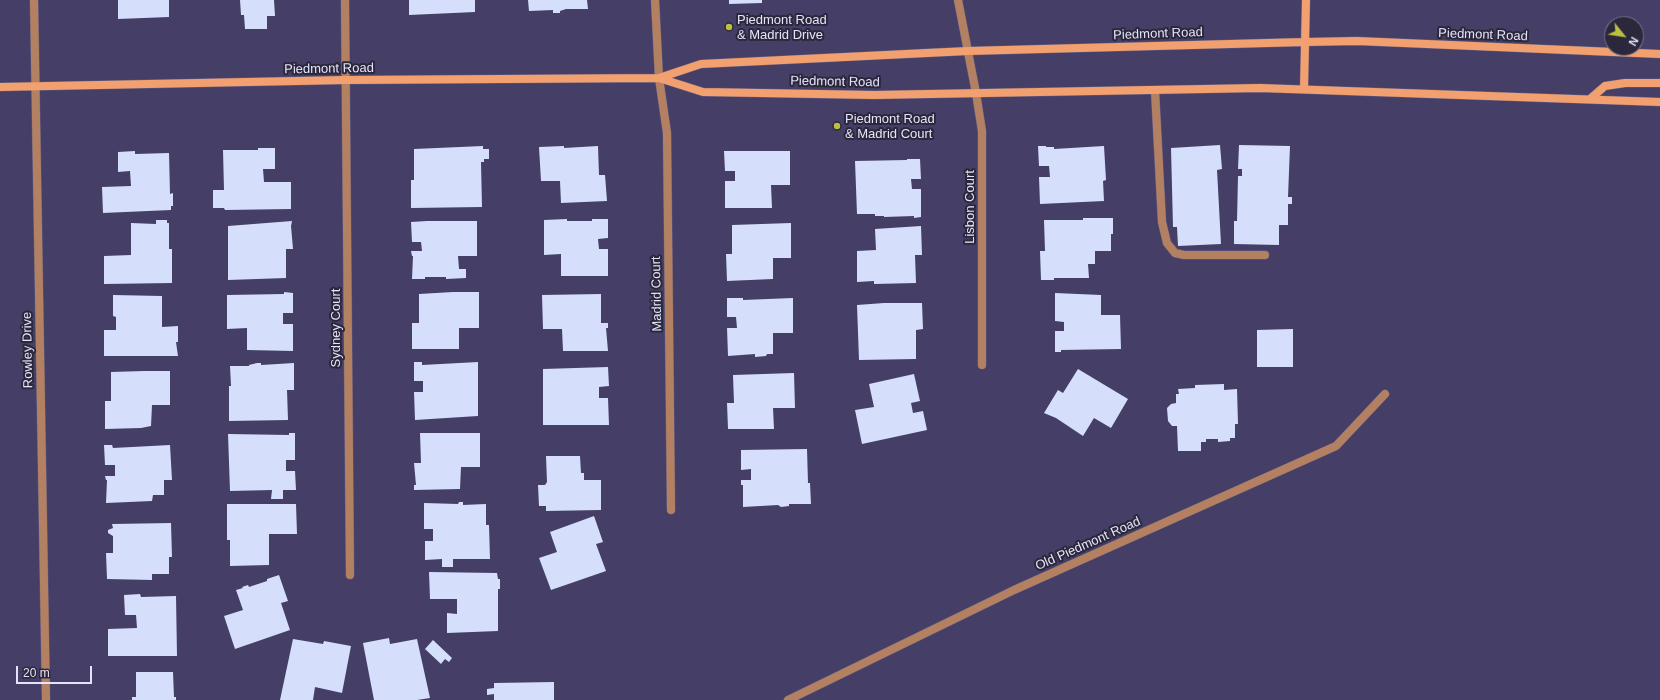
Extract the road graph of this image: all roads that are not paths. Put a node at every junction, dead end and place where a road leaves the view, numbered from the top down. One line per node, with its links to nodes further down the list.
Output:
1 (34, 0): 12 (street, Rowley Drive)
2 (345, 0): 10 (street, Sydney Court)
3 (655, 0): 9 (street, Madrid Court)
4 (958, 0): 7 (street, Lisbon Court)
5 (1306, 0): 6 (main road)
6 (1305, 42): 7 (main road, Piedmont Road); 8 (main road, Piedmont Road); 14 (main road)
7 (968, 51): 9 (main road, Piedmont Road); 16 (street, Lisbon Court)
8 (1660, 54)
9 (659, 78): 10 (main road, Piedmont Road); 16 (main road, Piedmont Road); 22 (street, Madrid Court)
10 (346, 80): 12 (main road, Piedmont Road); 23 (street, Sydney Court)
11 (1660, 84): 17 (main road)
12 (36, 86): 13 (main road, Piedmont Road); 24 (street, Rowley Drive)
13 (0, 87)
14 (1304, 90): 15 (main road, Piedmont Road); 17 (main road, Piedmont Road)
15 (1155, 91): 16 (main road, Piedmont Road); 19 (street)
16 (976, 93): 20 (street, Lisbon Court)
17 (1590, 99): 18 (main road, Piedmont Road)
18 (1660, 102)
19 (1265, 255)
20 (982, 365)
21 (1385, 394): 25 (street, Old Piedmont Road)
22 (671, 510)
23 (350, 575)
24 (46, 700)
25 (788, 700)

